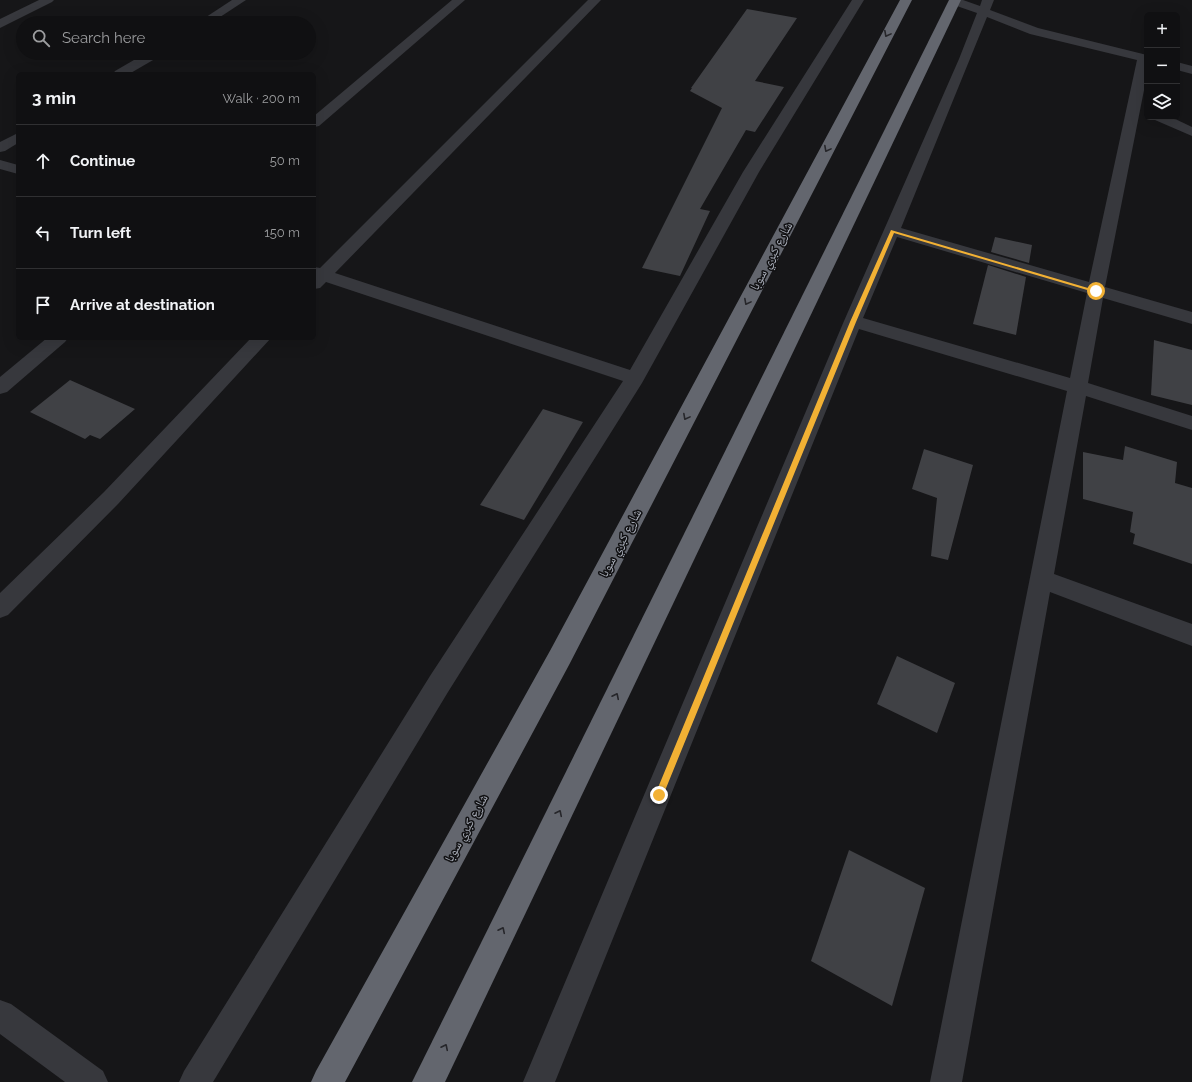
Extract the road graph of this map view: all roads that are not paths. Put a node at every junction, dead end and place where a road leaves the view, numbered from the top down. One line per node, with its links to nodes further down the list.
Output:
1 (48, 0): 10 (street)
2 (240, 0): 9 (street)
3 (459, 0): 19 (street)
4 (595, 0): 26 (street)
5 (858, 0): 32 (street)
6 (906, 0): 42 (highway, شارع كبري سوبا, one-way to 42)
7 (955, 0): 8 (street); 43 (highway, one-way to 7)
8 (985, 6): 11 (street); 25 (street)
9 (214, 16)
10 (0, 24)
11 (1144, 59)
12 (143, 60): 16 (street)
13 (1180, 67): 14 (street)
14 (1192, 70)
15 (1144, 71): 17 (street)
16 (123, 72)
17 (1141, 108): 27 (street)
18 (1166, 120): 20 (street)
19 (316, 121)
20 (1192, 132)
21 (16, 138): 22 (street)
22 (0, 148)
23 (0, 164): 24 (street)
24 (16, 169)
25 (893, 231): 27 (street); 29 (street)
26 (317, 277): 32 (street)
27 (1096, 291): 28 (street); 34 (street)
28 (1192, 318)
29 (853, 322): 34 (street); 44 (street)
30 (57, 340): 33 (street)
31 (260, 340): 37 (street)
32 (635, 378): 41 (street)
33 (0, 387)
34 (1078, 387): 35 (street); 36 (street)
35 (1192, 424)
36 (1041, 579): 38 (street); 45 (street)
37 (0, 608)
38 (1192, 635)
39 (0, 1015): 40 (street)
40 (92, 1082)
41 (195, 1082)
42 (327, 1082)
43 (428, 1082)
44 (539, 1082)
45 (946, 1082)

